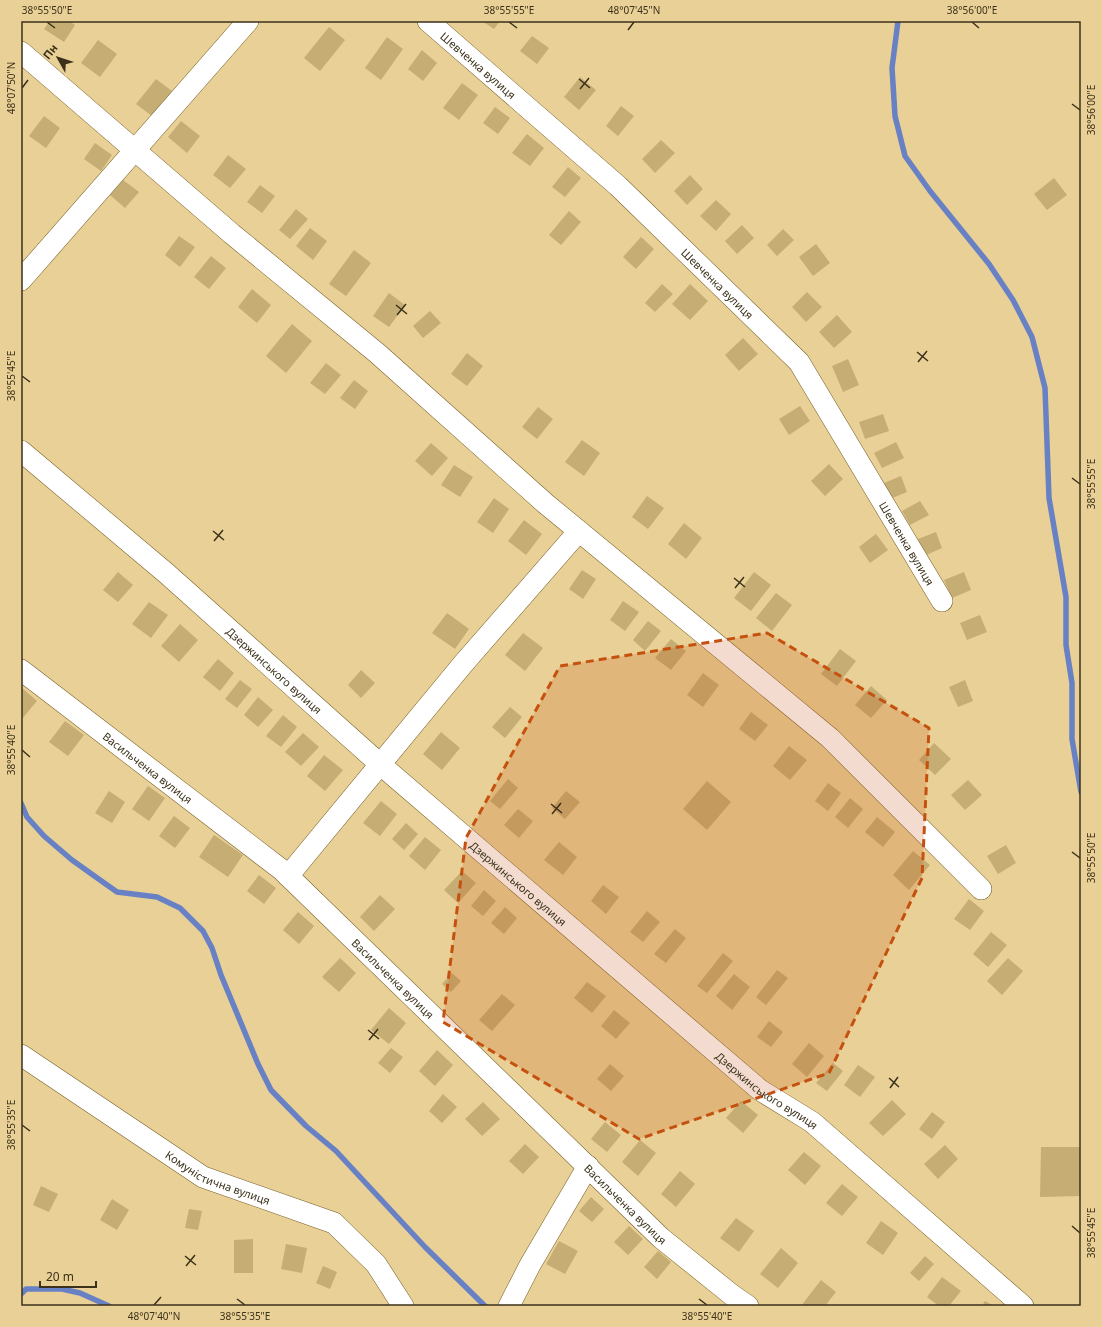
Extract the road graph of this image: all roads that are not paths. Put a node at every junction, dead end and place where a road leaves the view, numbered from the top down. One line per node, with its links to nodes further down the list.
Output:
1 (248, 21): 4 (street)
2 (428, 21): 8 (street, Шевченка вулиця)
3 (21, 52): 4 (street)
4 (134, 150): 5 (street); 7 (street)
5 (21, 280)
6 (21, 451): 10 (street, Дзержинського вулиця)
7 (579, 531): 10 (street); 12 (street)
8 (942, 601)
9 (21, 670): 11 (street, Васильченка вулиця)
10 (381, 764): 11 (street); 18 (street, Дзержинського вулиця)
11 (288, 876): 14 (street, Васильченка вулиця)
12 (981, 889)
13 (21, 1055): 15 (street, Комуністична вулиця)
14 (588, 1166): 16 (street); 17 (street, Васильченка вулиця)
15 (403, 1306)
16 (509, 1306)
17 (748, 1306)
18 (1023, 1306)

